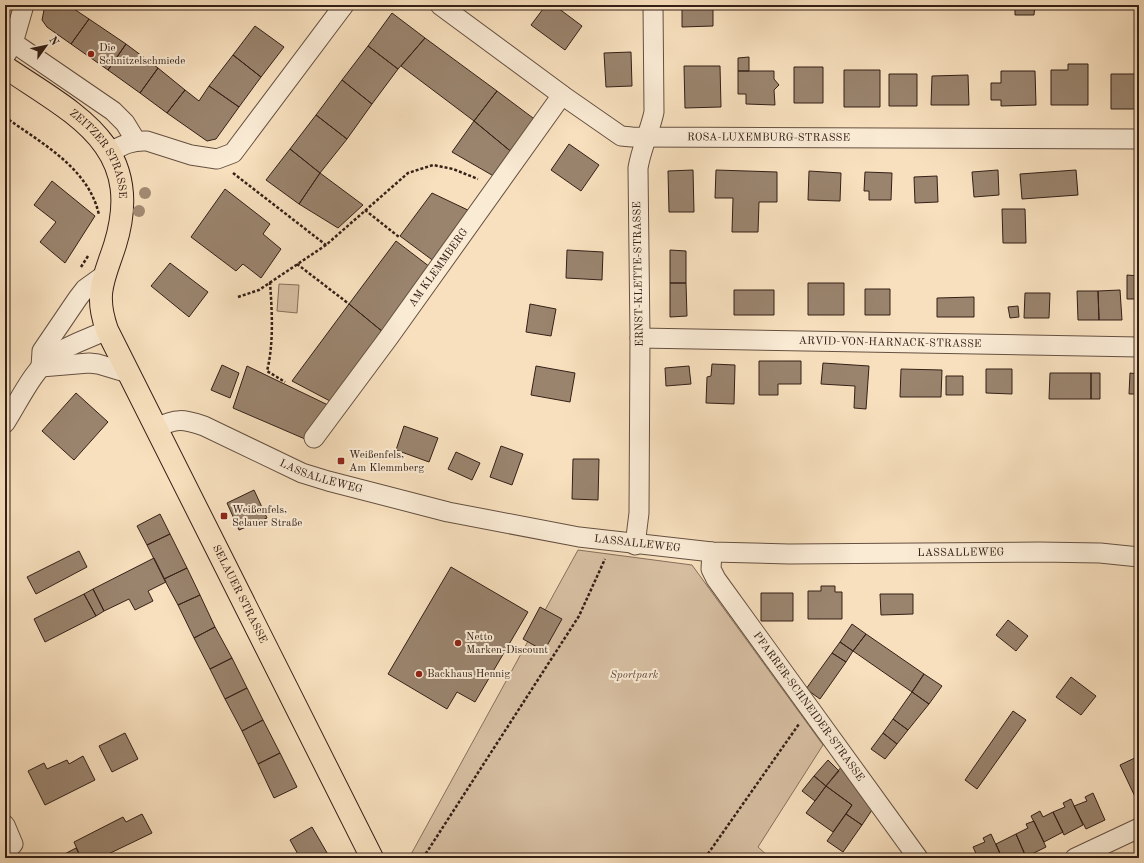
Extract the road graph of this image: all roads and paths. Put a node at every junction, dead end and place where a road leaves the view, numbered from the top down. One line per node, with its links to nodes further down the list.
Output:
1 (24, 5): 5 (street)
2 (344, 5): 11 (street)
3 (440, 5): 7 (street, ROSA-LUXEMBURG-STRASSE)
4 (653, 5): 9 (street, ERNST-KLETTE-STRASSE)
5 (8, 46): 11 (street)
6 (5, 67): 12 (main road, ZEITZER STRASSE)
7 (562, 95): 9 (street, ROSA-LUXEMBURG-STRASSE); 14 (street, AM KLEMMBERG)
8 (5, 117): 16 (path)
9 (646, 138): 10 (street, ROSA-LUXEMBURG-STRASSE); 27 (street, ERNST-KLETTE-STRASSE)
10 (1139, 139)
11 (136, 141): 12 (street)
12 (110, 152): 22 (main road, ZEITZER STRASSE)
13 (237, 177): 18 (path)
14 (497, 186): 15 (path); 34 (street, AM KLEMMBERG)
15 (365, 210): 17 (path); 18 (path)
16 (99, 218)
17 (399, 237)
18 (326, 245): 20 (path)
19 (90, 252): 21 (path)
20 (297, 264): 23 (path); 25 (path)
21 (79, 270)
22 (103, 276): 26 (main road, ZEITZER STRASSE); 29 (street)
23 (270, 282): 24 (path); 31 (path)
24 (238, 297)
25 (349, 304)
26 (107, 330): 29 (street); 30 (main road, SELAUER STRASSE)
27 (640, 338): 28 (street, ARVID-VON-HARNACK-STRASSE); 36 (street, ERNST-KLETTE-STRASSE)
28 (1139, 347)
29 (41, 367): 30 (street); 32 (street)
30 (128, 373): 33 (main road, SELAUER STRASSE)
31 (285, 382)
32 (5, 423)
33 (156, 428): 35 (street, LASSALLEWEG); 44 (main road, SELAUER STRASSE)
34 (314, 438)
35 (610, 541): 36 (street, LASSALLEWEG); 45 (path)
36 (634, 545): 37 (street, LASSALLEWEG)
37 (712, 552): 38 (street, LASSALLEWEG); 39 (street, PFARRER-SCHNEIDER-STRASSE)
38 (1139, 557)
39 (809, 709): 46 (path); 47 (street, PFARRER-SCHNEIDER-STRASSE)
40 (5, 825): 42 (street)
41 (1139, 828): 43 (street)
42 (5, 853)
43 (1086, 856)
44 (372, 858)
45 (423, 858)
46 (705, 858)
47 (918, 858)

